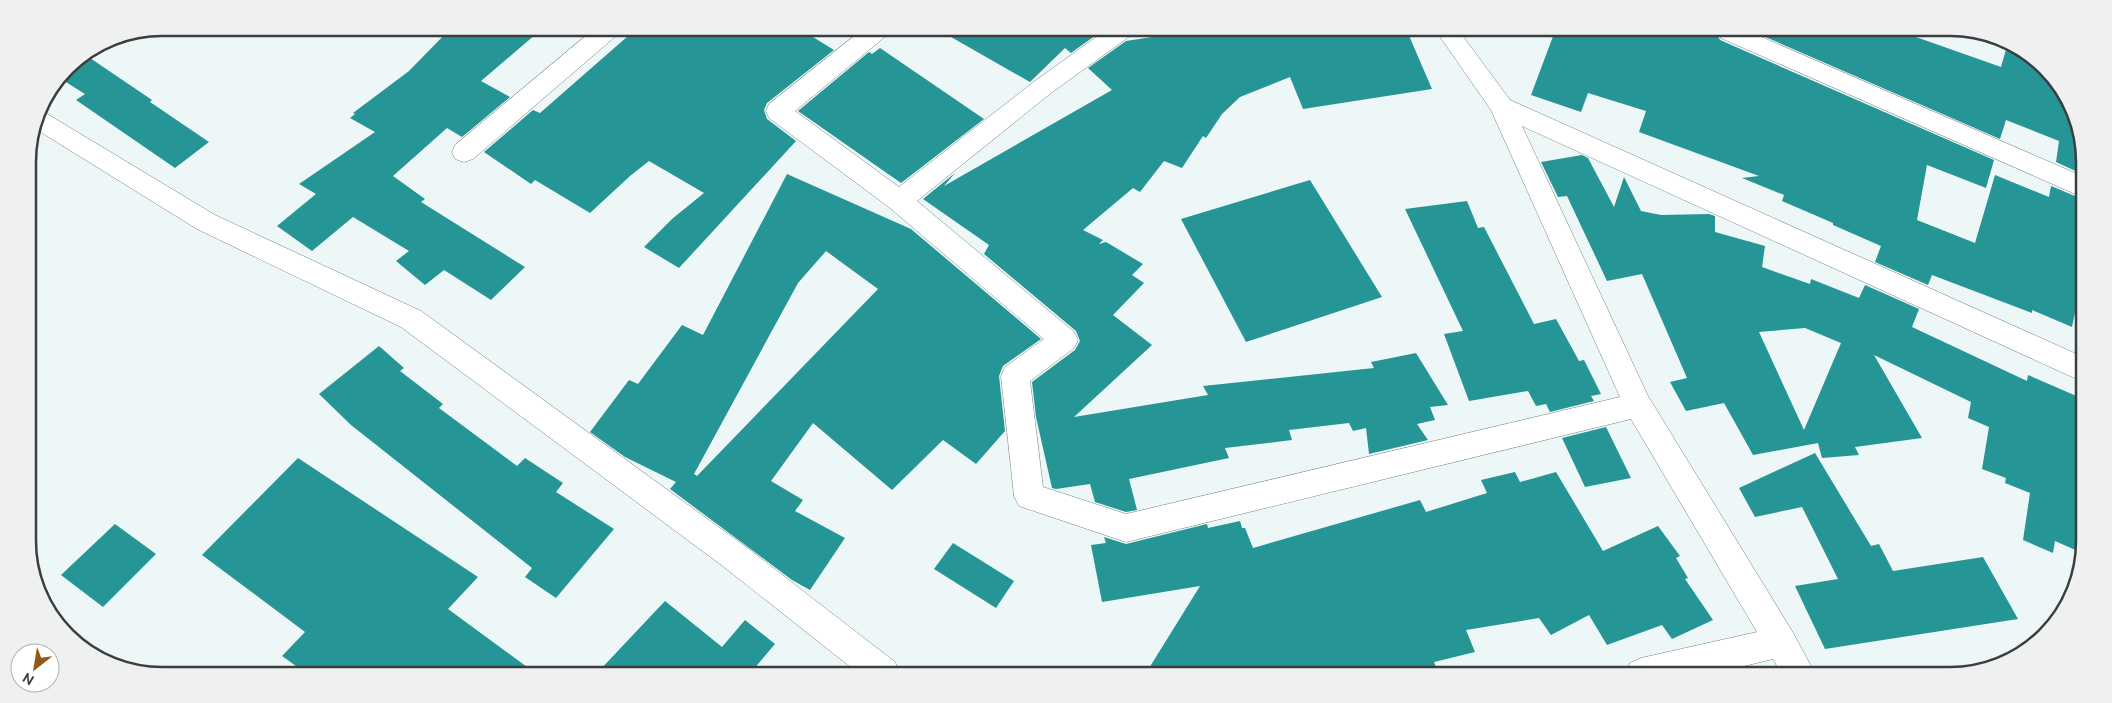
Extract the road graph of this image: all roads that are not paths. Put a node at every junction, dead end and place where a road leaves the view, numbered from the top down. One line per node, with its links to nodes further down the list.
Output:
1 (601, 36): 8 (street)
2 (870, 36): 10 (street)
3 (1114, 36): 10 (street)
4 (1450, 36): 6 (street)
5 (1738, 36): 9 (street)
6 (1501, 106): 11 (street); 12 (street)
7 (44, 122): 16 (street)
8 (464, 152)
9 (2076, 184)
10 (899, 201): 12 (street)
11 (2076, 367)
12 (1638, 405): 13 (street)
13 (1780, 642): 14 (street); 15 (street)
14 (1675, 666)
15 (1795, 666)
16 (876, 667)

